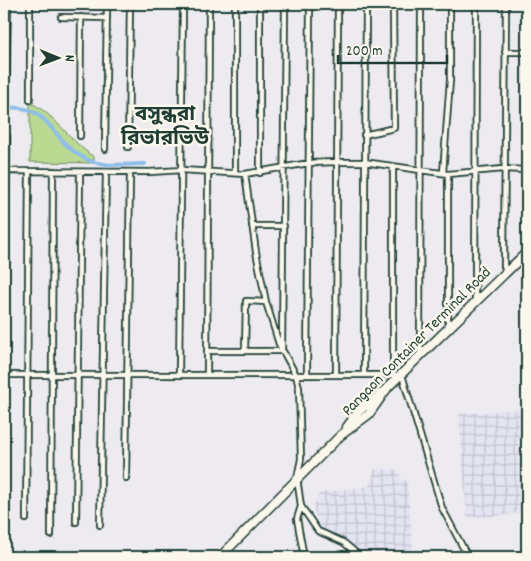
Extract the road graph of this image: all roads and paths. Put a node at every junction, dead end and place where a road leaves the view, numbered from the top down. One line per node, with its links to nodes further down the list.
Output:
1 (8, 4): 23 (street)
2 (30, 4): 24 (street)
3 (107, 4): 20 (street)
4 (130, 4): 28 (street)
5 (183, 4): 36 (street)
6 (209, 4): 45 (street)
7 (235, 4): 48 (street)
8 (260, 4): 46 (street)
9 (285, 4): 34 (street)
10 (310, 4): 32 (street)
11 (338, 4): 30 (street)
12 (366, 4): 25 (street)
13 (393, 4): 25 (street)
14 (421, 4): 47 (street)
15 (450, 4): 49 (street)
16 (476, 4): 41 (street)
17 (506, 4): 21 (street)
18 (61, 17): 19 (street)
19 (81, 18): 20 (street); 26 (street)
20 (107, 18): 29 (street)
21 (505, 52): 22 (street); 35 (street)
22 (527, 52)
23 (6, 87)
24 (30, 100)
25 (364, 135): 31 (street)
26 (80, 136)
27 (6, 137): 38 (street)
28 (128, 147)
29 (105, 148)
30 (336, 162): 31 (street); 32 (street); 73 (street)
31 (364, 162): 33 (street); 74 (street)
32 (309, 163): 34 (street); 72 (street)
33 (393, 166): 47 (street); 75 (street)
34 (284, 168): 46 (street); 52 (street)
35 (503, 169): 37 (street); 41 (street); 54 (street)
36 (182, 170): 44 (street); 45 (street); 69 (street)
37 (527, 170)
38 (5, 171): 39 (street); 57 (street)
39 (30, 171): 40 (street); 64 (street)
40 (52, 171): 42 (street); 65 (street)
41 (475, 171): 49 (street); 56 (street)
42 (80, 172): 43 (street); 66 (street)
43 (106, 172): 44 (street); 67 (street)
44 (130, 172): 68 (street)
45 (207, 172): 48 (street); 59 (street)
46 (260, 172): 50 (street)
47 (420, 172): 49 (street); 62 (street)
48 (236, 173): 50 (street)
49 (446, 173): 58 (street)
50 (245, 174): 51 (street)
51 (252, 226): 52 (street); 55 (street)
52 (284, 226): 61 (street)
53 (527, 252): 54 (highway, Pangaon Container Terminal Road)
54 (506, 272): 56 (highway, Pangaon Container Terminal Road)
55 (266, 302): 60 (street); 61 (street)
56 (475, 302): 58 (highway, Pangaon Container Terminal Road)
57 (4, 303)
58 (448, 330): 62 (highway, Pangaon Container Terminal Road)
59 (207, 351): 60 (street); 70 (street)
60 (245, 351): 61 (street)
61 (282, 351): 71 (street)
62 (420, 356): 76 (highway, Pangaon Container Terminal Road)
63 (4, 375): 64 (street)
64 (27, 375): 65 (street); 80 (street)
65 (52, 375): 66 (street); 83 (street)
66 (77, 375): 67 (street); 81 (street)
67 (102, 375): 68 (street); 82 (street)
68 (127, 375): 69 (street); 77 (street)
69 (179, 375): 70 (street)
70 (207, 375): 71 (street)
71 (296, 375): 72 (street); 78 (street)
72 (307, 375): 73 (street)
73 (336, 375): 74 (street)
74 (364, 375): 75 (street)
75 (393, 375): 76 (street)
76 (402, 375): 78 (highway, Pangaon Container Terminal Road); 87 (street)
77 (126, 478)
78 (297, 478): 79 (street); 84 (highway, Pangaon Container Terminal Road)
79 (301, 506): 85 (street); 86 (street)
80 (26, 520)
81 (76, 522)
82 (100, 525)
83 (51, 535)
84 (220, 557)
85 (304, 557)
86 (388, 557)
87 (468, 557)

